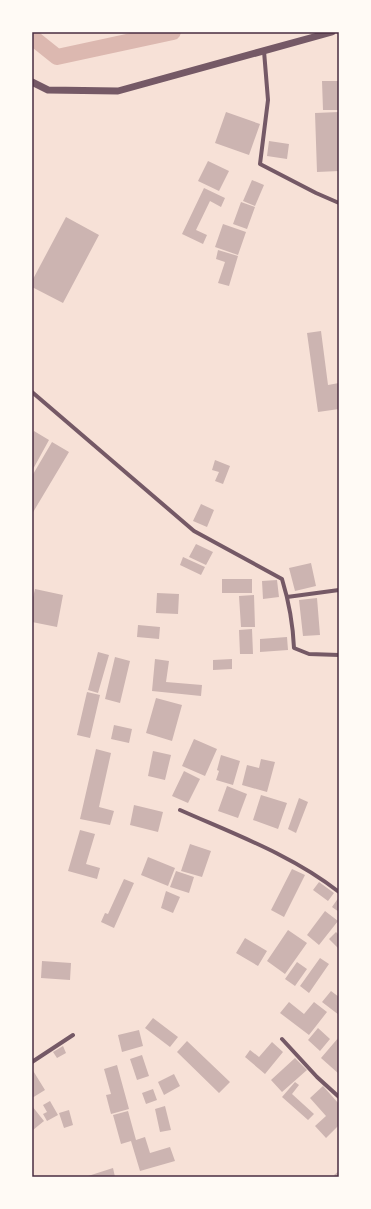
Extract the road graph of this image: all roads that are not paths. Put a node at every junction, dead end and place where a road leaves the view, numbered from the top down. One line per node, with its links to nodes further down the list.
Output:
1 (332, 32): 2 (street)
2 (264, 51): 3 (street); 4 (street)
3 (32, 82)
4 (339, 203)
5 (32, 392): 7 (street)
6 (339, 590): 7 (street)
7 (287, 597): 8 (street)
8 (339, 655)
9 (180, 810): 10 (street)
10 (339, 892)
11 (73, 1035): 13 (street)
12 (282, 1039): 14 (street)
13 (32, 1062)
14 (339, 1098)

